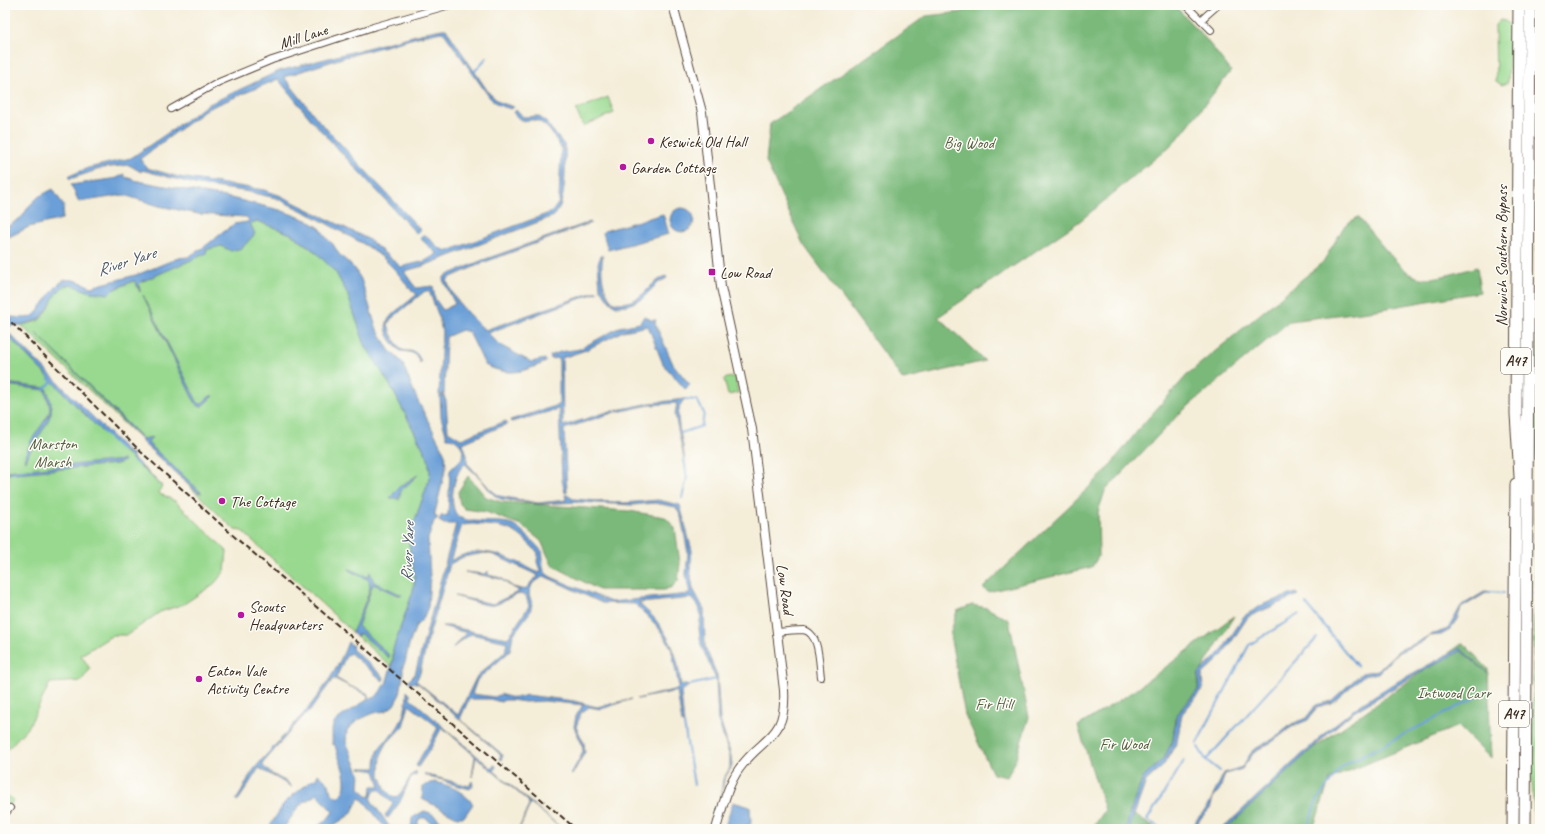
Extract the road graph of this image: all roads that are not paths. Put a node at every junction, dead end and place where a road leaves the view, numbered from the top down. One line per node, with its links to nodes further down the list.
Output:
1 (450, 5): 9 (street, Mill Lane)
2 (673, 5): 12 (street, Low Road)
3 (1186, 5): 7 (street)
4 (1218, 5): 7 (street)
5 (1519, 5): 10 (highway, Norwich Southern Bypass / A47)
6 (1530, 5): 11 (highway, Norwich Southern Bypass / A47)
7 (1201, 20): 8 (street)
8 (1211, 30)
9 (171, 109)
10 (1516, 414): 11 (highway, Norwich Southern Bypass / A47); 17 (highway, A47)
11 (1527, 583): 18 (highway, Norwich Southern Bypass / A47)
12 (778, 632): 13 (street); 16 (street, Low Road)
13 (821, 676)
14 (10, 808): 15 (street)
15 (5, 814)
16 (716, 829)
17 (1513, 829)
18 (1525, 829)

